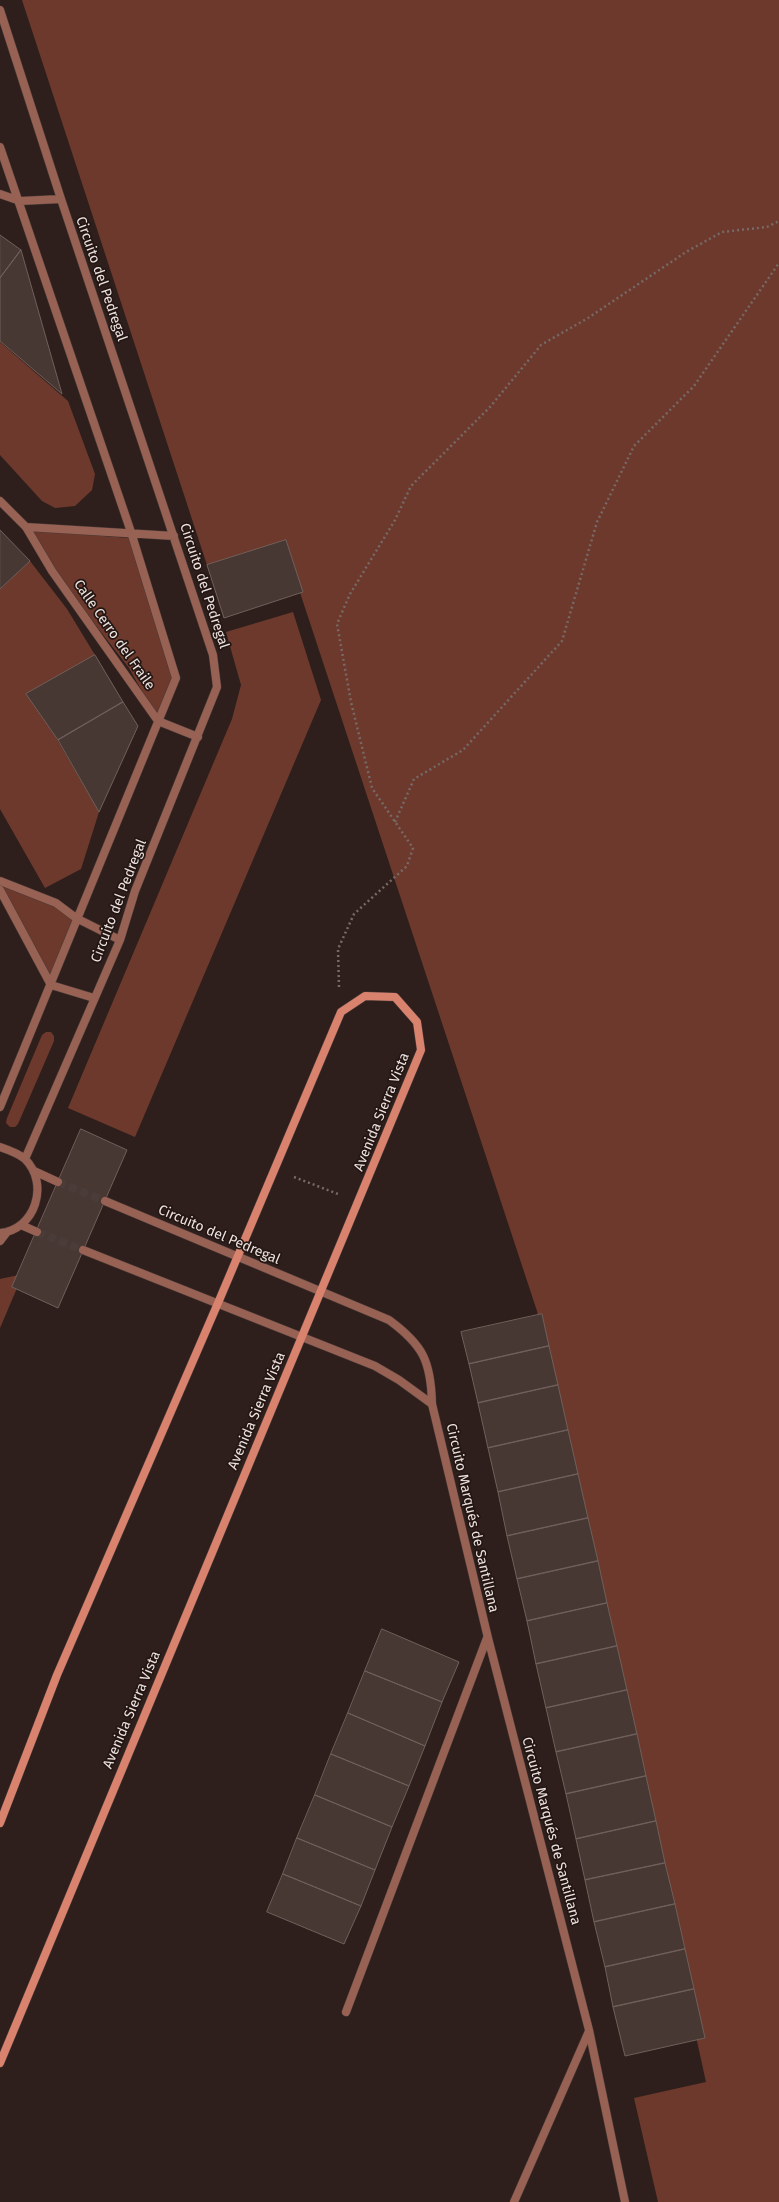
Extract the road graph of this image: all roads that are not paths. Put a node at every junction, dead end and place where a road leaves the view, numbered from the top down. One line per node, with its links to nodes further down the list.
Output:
1 (0, 10): 4 (street, Circuito del Pedregal)
2 (0, 147): 5 (street)
3 (0, 194): 5 (street)
4 (61, 199): 5 (street); 9 (street, Circuito del Pedregal)
5 (20, 201): 8 (street)
6 (0, 501): 7 (street, Calle Cerro del Fraile)
7 (26, 527): 8 (street); 10 (street, Calle Cerro del Fraile)
8 (130, 532): 9 (street); 10 (street)
9 (174, 536): 11 (street, Circuito del Pedregal)
10 (158, 720): 11 (street); 14 (street)
11 (198, 737): 15 (street, Circuito del Pedregal)
12 (0, 881): 14 (street)
13 (0, 890): 16 (street)
14 (76, 918): 15 (street); 16 (street)
15 (120, 940): 17 (street, Circuito del Pedregal)
16 (51, 985): 17 (street); 18 (street)
17 (94, 998): 20 (street, Circuito del Pedregal)
18 (0, 1108)
19 (0, 1147): 20 (street)
20 (25, 1159): 21 (street)
21 (34, 1171): 22 (street); 24 (street)
22 (58, 1182)
23 (105, 1201): 29 (street, Circuito del Pedregal)
24 (21, 1225): 25 (street); 26 (street)
25 (4, 1232): 27 (street)
26 (37, 1232)
27 (0, 1241)
28 (83, 1250): 31 (street)
29 (237, 1257): 30 (street, Circuito del Pedregal); 30 (main road, Avenida Sierra Vista); 31 (main road)
30 (322, 1292): 32 (main road, Avenida Sierra Vista); 33 (street, Circuito Marqués de Santillana)
31 (218, 1303): 32 (street); 35 (main road)
32 (302, 1337): 33 (street); 38 (main road, Avenida Sierra Vista)
33 (432, 1404): 34 (street, Circuito Marqués de Santillana)
34 (488, 1638): 36 (street); 37 (street, Circuito Marqués de Santillana)
35 (0, 1823)
36 (346, 2012)
37 (590, 2030): 39 (street); 40 (street, Circuito Marqués de Santillana)
38 (0, 2063)
39 (514, 2202)
40 (625, 2202)

